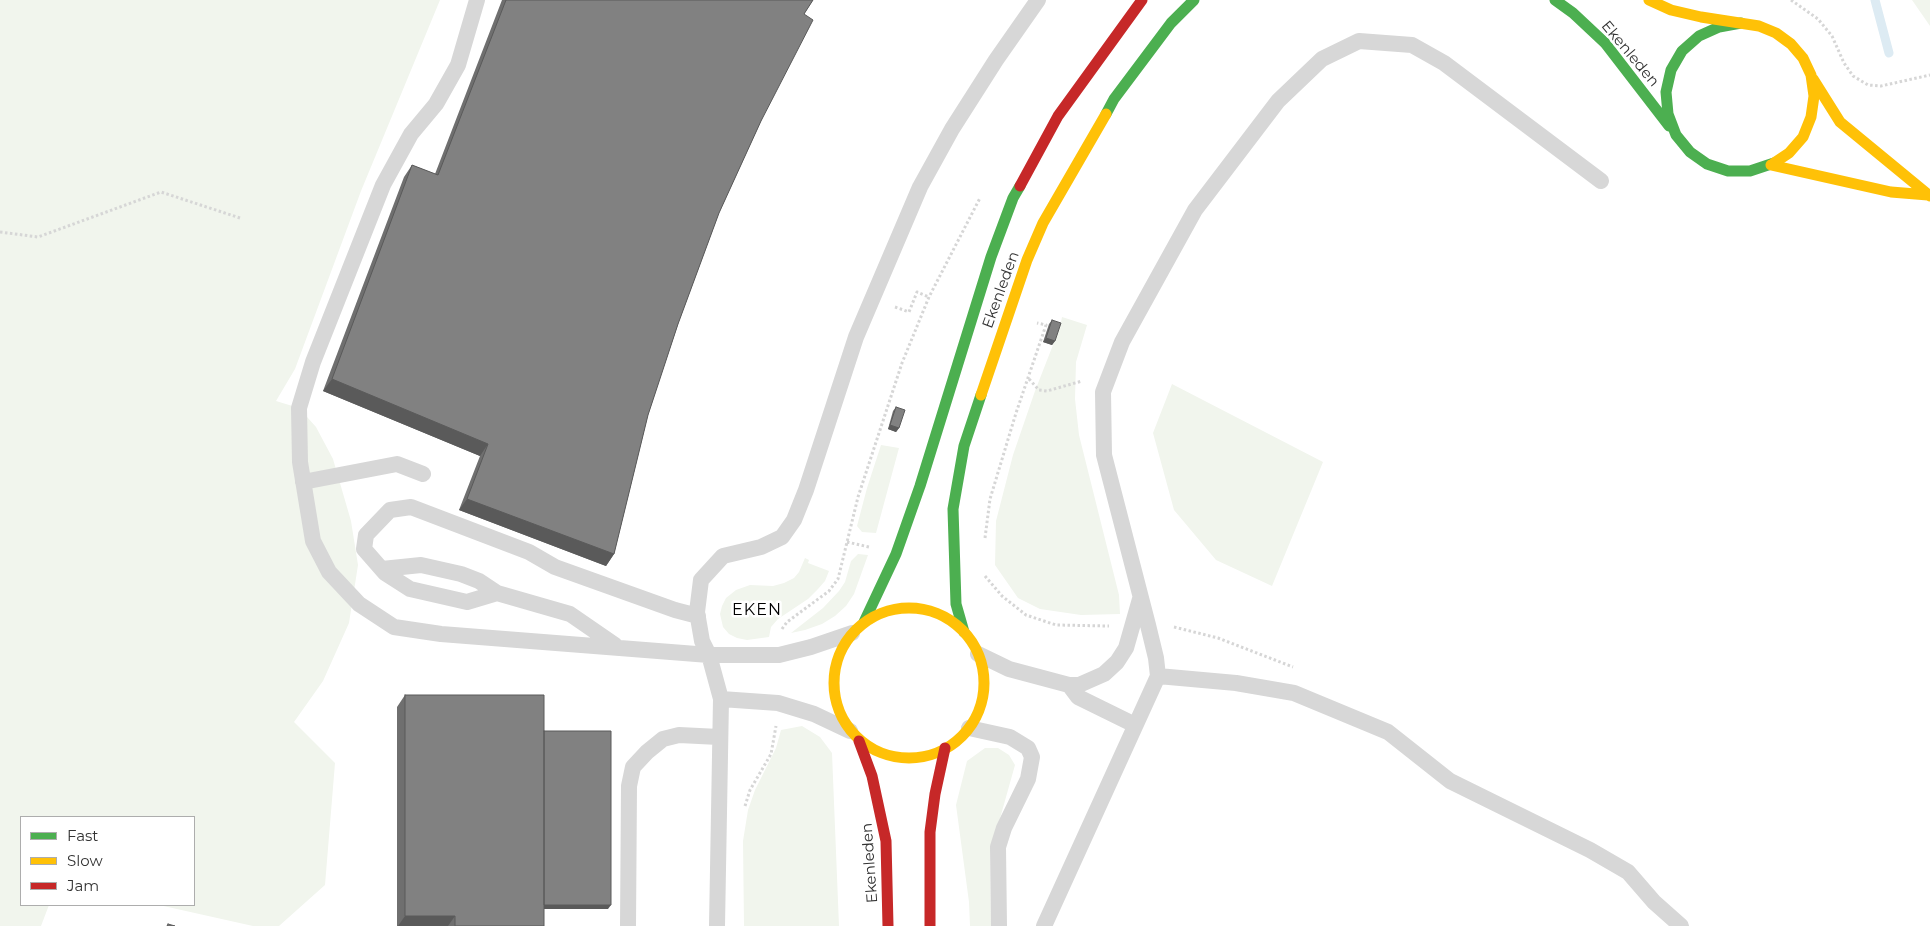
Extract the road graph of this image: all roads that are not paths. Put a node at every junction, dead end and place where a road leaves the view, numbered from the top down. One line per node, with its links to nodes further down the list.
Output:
1 (477, 0): 14 (lane)
2 (1038, 0): 18 (lane)
3 (1142, 0): 19 (street, Ekenleden)
4 (1194, 0): 20 (street, Ekenleden)
5 (1555, 0): 9 (street, Ekenleden)
6 (1649, 0): 7 (street)
7 (1741, 23): 8 (street); 9 (street)
8 (1811, 75): 10 (street); 12 (street)
9 (1676, 135): 10 (street)
10 (1771, 165): 12 (street)
11 (1601, 181): 17 (lane)
12 (1929, 196)
13 (423, 474): 14 (lane)
14 (303, 482): 22 (lane)
15 (382, 569): 16 (lane); 16 (lane); 18 (lane)
16 (497, 593): 22 (lane)
17 (1140, 599): 25 (lane); 26 (lane)
18 (698, 616): 24 (lane)
19 (864, 622): 20 (street); 21 (street)
20 (964, 632): 23 (street)
21 (852, 633): 24 (lane); 30 (street)
22 (617, 646): 24 (lane)
23 (978, 654): 26 (lane); 29 (street)
24 (709, 655): 27 (lane)
25 (1158, 676): 28 (lane); 39 (lane)
26 (1069, 685): 28 (lane)
27 (721, 699): 30 (lane); 31 (lane)
28 (1135, 725): 38 (lane)
29 (969, 728): 32 (street); 37 (lane)
30 (855, 736): 32 (street); 35 (street, Ekenleden)
31 (719, 737): 33 (lane); 34 (lane)
32 (945, 748): 36 (street)
33 (628, 926)
34 (717, 926)
35 (888, 926)
36 (930, 926)
37 (999, 926)
38 (1044, 926)
39 (1682, 926)

